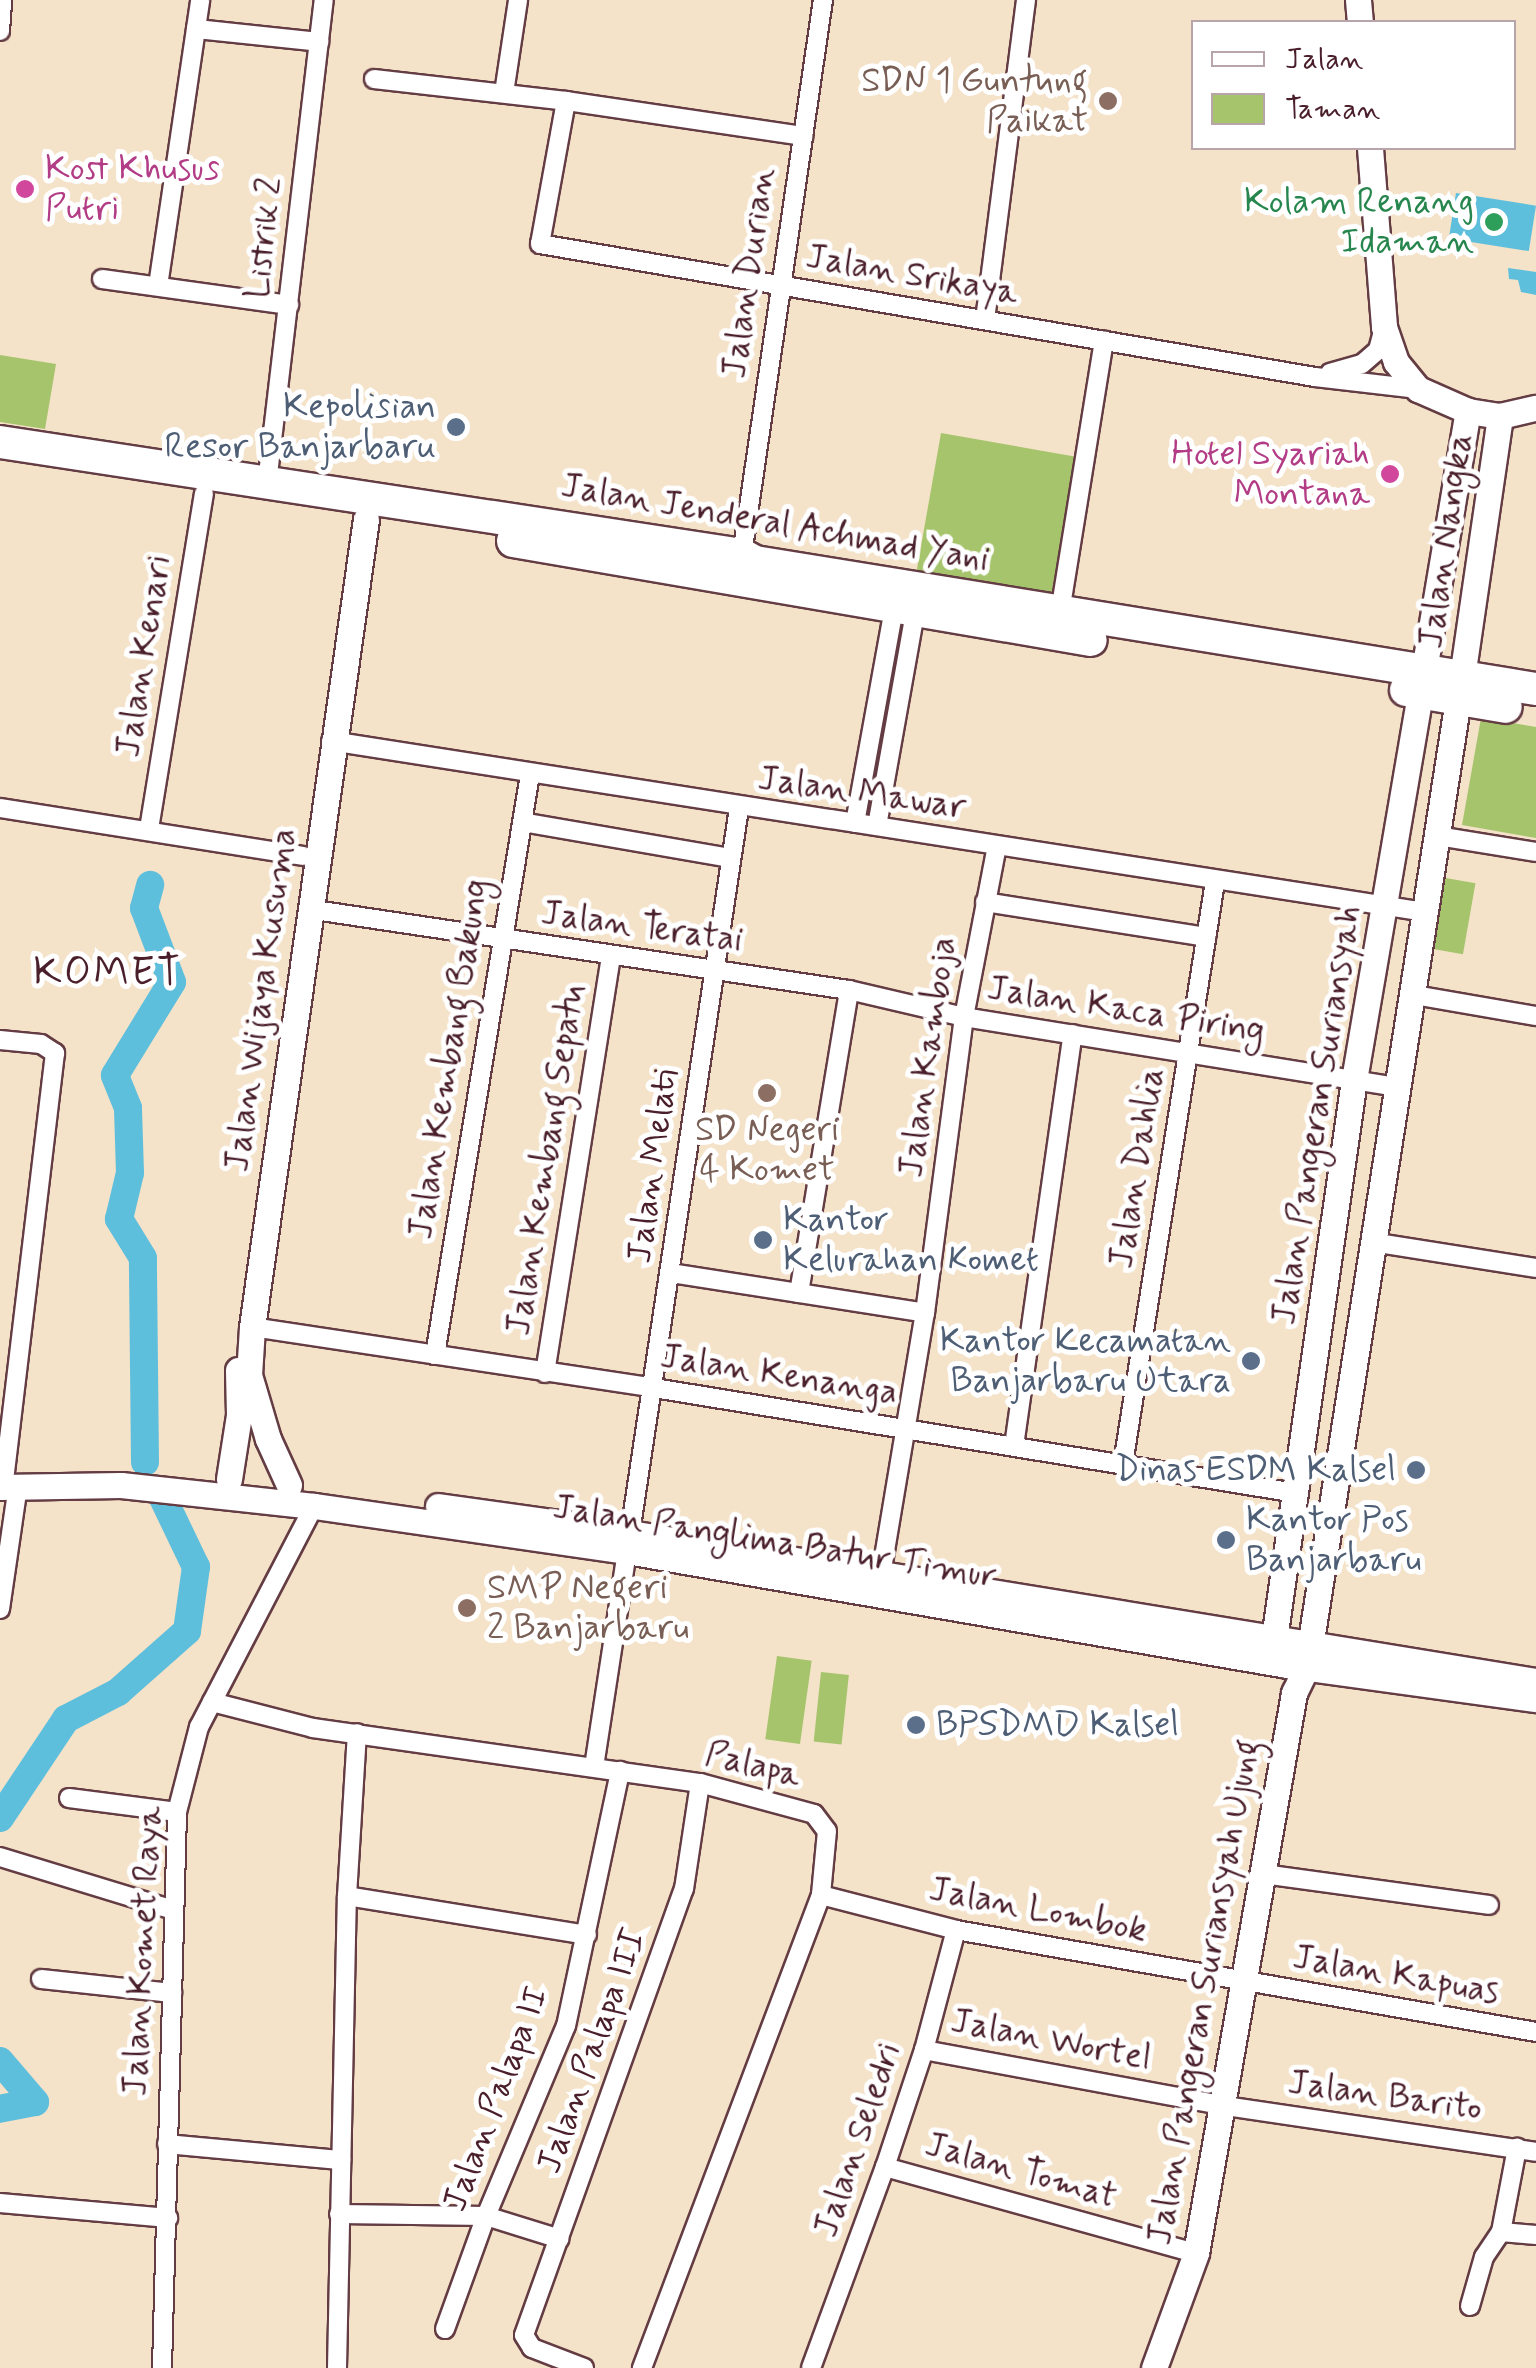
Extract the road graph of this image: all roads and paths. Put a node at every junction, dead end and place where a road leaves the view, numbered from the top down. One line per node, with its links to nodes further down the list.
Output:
1 (2, 0): 8 (street)
2 (200, 0): 7 (street)
3 (324, 0): 9 (street, Listrik 2)
4 (518, 0): 11 (street)
5 (823, 0): 13 (street, Jalan Durian)
6 (1026, 0): 19 (street)
7 (196, 30): 9 (street); 17 (street)
8 (0, 31)
9 (318, 42): 18 (street, Listrik 2)
10 (374, 79): 11 (street)
11 (504, 93): 12 (street)
12 (566, 101): 13 (street); 16 (street, Jalan Srikaya)
13 (802, 136): 16 (street, Jalan Durian)
14 (1370, 150): 20 (street)
15 (102, 279): 17 (street)
16 (780, 285): 19 (street, Jalan Srikaya); 34 (street, Jalan Durian)
17 (158, 286): 18 (street)
18 (289, 305): 30 (street, Listrik 2)
19 (985, 320): 21 (street, Jalan Srikaya)
20 (1384, 327): 22 (street); 23 (street)
21 (1104, 340): 22 (street, Jalan Srikaya); 36 (street)
22 (1315, 376): 23 (street, Jalan Srikaya)
23 (1418, 389): 25 (street)
24 (1536, 408): 26 (street)
25 (1468, 411): 26 (street); 38 (street, Jalan Nangka)
26 (1500, 416): 39 (street, Jalan Nangka)
27 (0, 442): 29 (highway, Jalan Jenderal Achmad Yani)
28 (0, 463): 29 (highway, Jalan Jenderal Achmad Yani)
29 (91, 466): 30 (highway, Jalan Jenderal Achmad Yani); 31 (highway, Jalan Jenderal Achmad Yani)
30 (267, 482): 33 (highway, Jalan Jenderal Achmad Yani)
31 (204, 494): 32 (highway, Jalan Jenderal Achmad Yani); 49 (street, Jalan Kenari)
32 (361, 518): 33 (highway, Jalan Jenderal Achmad Yani); 37 (street, Jalan Wijaya Kusuma)
33 (533, 533): 34 (highway, Jalan Jenderal Achmad Yani)
34 (750, 567): 35 (highway, Jalan Jenderal Achmad Yani); 36 (highway, Jalan Jenderal Achmad Yani)
35 (904, 610): 38 (highway, Jalan Jenderal Achmad Yani); 47 (street); 48 (street)
36 (1060, 612): 38 (highway, Jalan Jenderal Achmad Yani)
37 (342, 629): 42 (street, Jalan Wijaya Kusuma); 53 (street, Jalan Wijaya Kusuma)
38 (1422, 682): 39 (highway, Jalan Jenderal Achmad Yani); 57 (street, Jalan Pangeran Suriansyah)
39 (1460, 688): 40 (highway, Jalan Jenderal Achmad Yani); 41 (highway, Jalan Jenderal Achmad Yani); 50 (street, Jalan Pangeran Suriansyah)
40 (1536, 689)
41 (1536, 712)
42 (331, 741): 43 (street, Jalan Mawar); 58 (street, Jalan Wijaya Kusuma)
43 (530, 774): 45 (street, Jalan Mawar); 46 (street, Jalan Kembang Bakung)
44 (0, 808): 49 (street)
45 (739, 808): 47 (street, Jalan Mawar); 54 (street, Jalan Melati)
46 (522, 822): 54 (street); 61 (street, Jalan Kembang Bakung)
47 (855, 823): 48 (street, Jalan Mawar)
48 (877, 826): 51 (street, Jalan Mawar)
49 (148, 828): 53 (street)
50 (1438, 836): 52 (street); 59 (street, Jalan Pangeran Suriansyah)
51 (997, 846): 55 (street, Jalan Mawar); 56 (street, Jalan Kamboja)
52 (1536, 852)
53 (303, 856): 73 (street, Jalan Wijaya Kusuma)
54 (730, 858): 63 (street, Jalan Melati)
55 (1215, 882): 57 (street, Jalan Mawar); 60 (street, Jalan Dahlia)
56 (985, 902): 60 (street); 67 (street, Jalan Kamboja)
57 (1384, 906): 59 (street, Jalan Mawar); 71 (street, Jalan Pangeran Suriansyah)
58 (308, 909): 61 (street, Jalan Teratai); 73 (street, Jalan Wijaya Kusuma)
59 (1426, 912): 65 (street, Jalan Pangeran Suriansyah)
60 (1206, 937): 70 (street, Jalan Dahlia)
61 (500, 939): 62 (street, Jalan Teratai); 80 (street, Jalan Kembang Bakung)
62 (612, 957): 63 (street, Jalan Teratai); 81 (street, Jalan Kembang Sepatu)
63 (712, 970): 64 (street, Jalan Teratai); 76 (street, Jalan Melati)
64 (849, 990): 67 (street, Jalan Teratai); 77 (street)
65 (1414, 996): 66 (street); 72 (street, Jalan Pangeran Suriansyah)
66 (1536, 1016)
67 (964, 1017): 68 (street, Jalan Kaca Piring); 78 (street, Jalan Kamboja)
68 (1073, 1034): 70 (street, Jalan Kaca Piring); 84 (street)
69 (0, 1040): 87 (street)
70 (1188, 1053): 71 (street, Jalan Kaca Piring); 85 (street, Jalan Dahlia)
71 (1354, 1080): 72 (street, Jalan Kaca Piring); 89 (street, Jalan Pangeran Suriansyah)
72 (1396, 1087): 74 (street, Jalan Pangeran Suriansyah)
73 (276, 1103): 79 (street, Jalan Wijaya Kusuma); 86 (street, Jalan Wijaya Kusuma)
74 (1372, 1242): 75 (street); 98 (street, Jalan Pangeran Suriansyah)
75 (1536, 1268)
76 (671, 1273): 77 (street); 82 (street, Jalan Melati)
77 (799, 1293): 78 (street)
78 (925, 1312): 83 (street, Jalan Kamboja)
79 (252, 1328): 80 (street, Jalan Kenanga); 88 (street, Jalan Wijaya Kusuma)
80 (434, 1355): 81 (street, Jalan Kenanga)
81 (545, 1373): 82 (street, Jalan Kenanga)
82 (654, 1388): 83 (street, Jalan Kenanga); 91 (street, Jalan Melati)
83 (906, 1428): 84 (street, Jalan Kenanga); 93 (street, Jalan Kamboja)
84 (1014, 1446): 85 (street, Jalan Kenanga)
85 (1123, 1464): 89 (street, Jalan Kenanga)
86 (229, 1479): 87 (street, Jalan Panglima Batur Timur); 88 (street, Jalan Panglima Batur Timur)
87 (6, 1481): 90 (street, Jalan Panglima Batur Timur); 94 (street)
88 (288, 1486): 91 (street, Jalan Panglima Batur Timur)
89 (1296, 1493): 97 (street, Jalan Pangeran Suriansyah)
90 (314, 1506): 91 (street, Jalan Panglima Batur Timur); 102 (street, Jalan Komet Raya)
91 (628, 1542): 92 (street, Jalan Panglima Batur Timur); 104 (street, Jalan Melati)
92 (828, 1575): 93 (street, Jalan Panglima Batur Timur); 95 (street, Jalan Panglima Batur Timur)
93 (881, 1575): 95 (street, Jalan Panglima Batur Timur)
94 (0, 1610)
95 (1026, 1610): 96 (street, Jalan Panglima Batur Timur)
96 (1092, 1621): 97 (street, Jalan Panglima Batur Timur); 98 (street, Jalan Panglima Batur Timur)
97 (1274, 1639): 98 (street)
98 (1300, 1665): 99 (street, Jalan Panglima Batur Timur); 110 (street, Jalan Pangeran Suriansyah Ujung)
99 (1392, 1667): 100 (street, Jalan Panglima Batur Timur); 101 (street, Jalan Panglima Batur Timur)
100 (1536, 1681)
101 (1536, 1699)
102 (212, 1702): 103 (street, Palapa); 108 (street, Jalan Komet Raya)
103 (357, 1733): 104 (street, Palapa); 112 (street)
104 (594, 1767): 105 (street, Palapa)
105 (620, 1770): 106 (street, Palapa); 116 (street, Jalan Palapa II)
106 (700, 1782): 111 (street, Palapa); 134 (street, Jalan Palapa III)
107 (69, 1798): 108 (street)
108 (176, 1812): 114 (street, Jalan Komet Raya)
109 (0, 1857): 114 (street)
110 (1263, 1874): 113 (street); 118 (street, Jalan Pangeran Suriansyah Ujung)
111 (820, 1895): 115 (street, Jalan Lombok); 141 (street, Palapa)
112 (347, 1896): 116 (street); 126 (street)
113 (1489, 1906)
114 (173, 1910): 119 (street, Jalan Komet Raya)
115 (956, 1930): 118 (street, Jalan Lombok); 121 (street, Jalan Seledri)
116 (586, 1935): 130 (street, Jalan Palapa II)
117 (41, 1980): 119 (street)
118 (1245, 1983): 120 (street, Jalan Kapuas); 122 (street, Jalan Pangeran Suriansyah Ujung)
119 (172, 1993): 123 (street, Jalan Komet Raya)
120 (1536, 2032)
121 (924, 2050): 122 (street, Jalan Wortel); 127 (street, Jalan Seledri)
122 (1224, 2106): 124 (street, Jalan Barito); 135 (street, Jalan Pangeran Suriansyah Ujung)
123 (167, 2144): 126 (street); 131 (street, Jalan Komet Raya)
124 (1516, 2148): 125 (street, Jalan Barito); 132 (street)
125 (1536, 2152)
126 (340, 2160): 129 (street)
127 (886, 2167): 135 (street, Jalan Tomat); 142 (street, Jalan Seledri)
128 (0, 2204): 131 (street)
129 (339, 2214): 130 (street); 139 (street)
130 (486, 2216): 134 (street); 137 (street, Jalan Palapa II)
131 (168, 2218): 138 (street, Jalan Komet Raya)
132 (1501, 2232): 133 (street); 136 (street)
133 (1536, 2235)
134 (560, 2239): 140 (street, Jalan Palapa III)
135 (1196, 2254): 143 (street, Jalan Pangeran Suriansyah Ujung)
136 (1470, 2306)
137 (446, 2329)
138 (162, 2368)
139 (337, 2368)
140 (584, 2368)
141 (642, 2368)
142 (810, 2368)
143 (1154, 2368)

